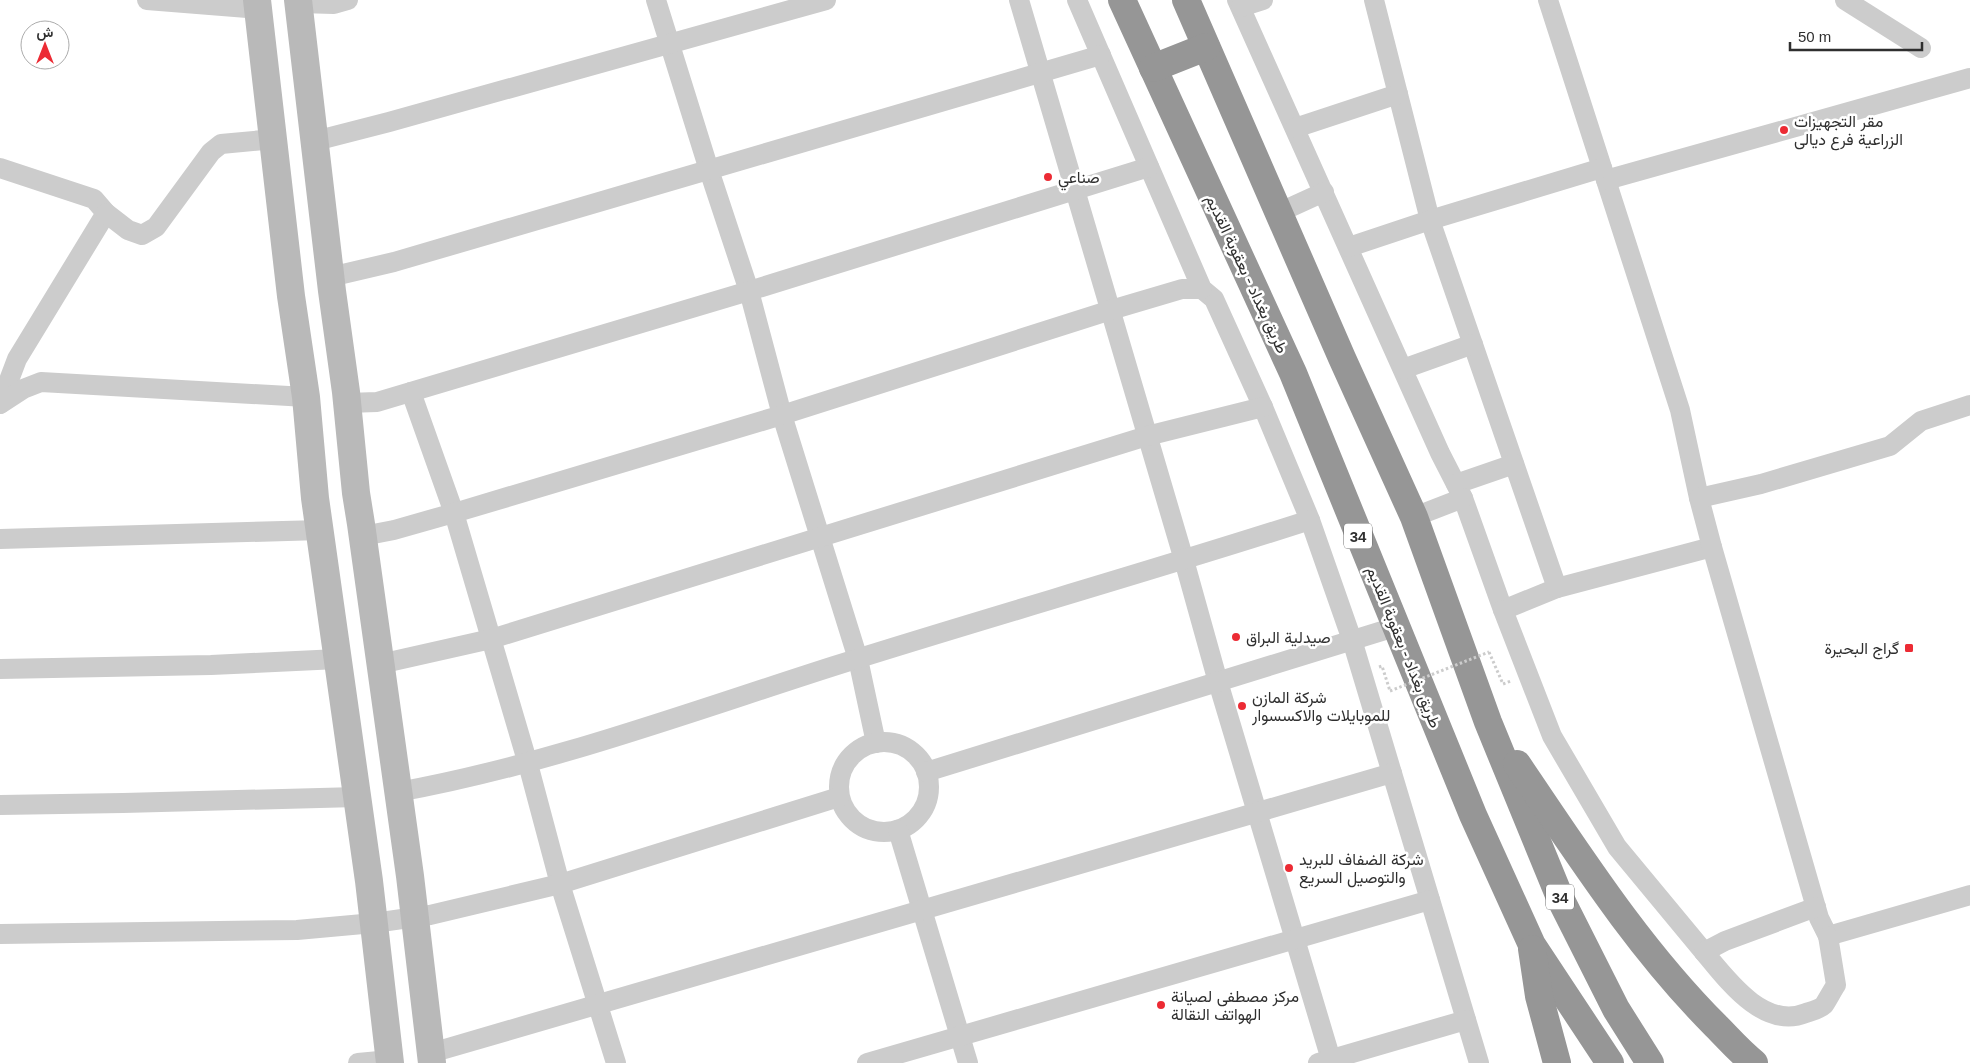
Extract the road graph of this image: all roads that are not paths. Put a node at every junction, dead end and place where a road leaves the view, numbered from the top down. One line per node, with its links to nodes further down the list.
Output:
1 (147, 0): 14 (street)
2 (348, 0): 13 (street)
3 (656, 0): 16 (street)
4 (826, 0): 16 (street)
5 (1019, 0): 21 (street)
6 (1077, 0): 19 (street)
7 (1122, 0): 20 (highway, طريق بغداد - بعقوبة القديم / 34)
8 (1186, 0): 17 (highway, 34)
9 (1263, 0): 15 (street)
10 (1374, 0): 23 (street)
11 (1548, 0): 30 (street)
12 (1845, 0): 18 (street)
13 (299, 2): 26 (street)
14 (257, 4): 25 (street)
15 (1239, 4): 24 (street)
16 (670, 44): 26 (street); 29 (street)
17 (1206, 47): 20 (highway); 34 (highway, 34)
18 (1921, 48)
19 (1101, 55): 21 (street); 27 (street)
20 (1153, 68): 65 (highway, طريق بغداد - بعقوبة القديم / 34)
21 (1041, 73): 29 (street); 31 (street)
22 (1970, 78): 30 (street)
23 (1398, 94): 24 (street); 35 (street)
24 (1295, 128): 32 (street)
25 (274, 139): 33 (street); 44 (street)
26 (316, 141): 37 (street)
27 (1149, 166): 31 (street); 38 (street)
28 (0, 168): 33 (street)
29 (708, 170): 37 (street); 39 (street)
30 (1604, 174): 35 (street); 53 (street)
31 (1075, 189): 39 (street); 40 (street)
32 (1324, 192): 34 (street); 36 (street)
33 (106, 212): 46 (street)
34 (1278, 213): 55 (highway, 34)
35 (1430, 220): 36 (street); 41 (street)
36 (1349, 247): 42 (street)
37 (330, 277): 45 (street)
38 (1202, 290): 40 (street); 48 (street)
39 (749, 291): 43 (street); 49 (street)
40 (1110, 310): 49 (street); 50 (street)
41 (1473, 344): 42 (street); 51 (street)
42 (1403, 369): 52 (street)
43 (410, 392): 45 (street); 54 (street)
44 (306, 396): 46 (street); 57 (street)
45 (348, 403): 58 (street)
46 (0, 404)
47 (1970, 405): 53 (street)
48 (1263, 406): 50 (street); 56 (street)
49 (782, 414): 54 (street); 59 (street)
50 (1148, 436): 59 (street); 62 (street)
51 (1514, 464): 52 (street); 63 (street)
52 (1460, 491): 55 (street); 64 (street)
53 (1699, 498): 61 (street)
54 (454, 513): 58 (street); 66 (street)
55 (1414, 517): 73 (highway, 34)
56 (1310, 520): 62 (street); 67 (street)
57 (321, 530): 60 (street); 68 (street)
58 (363, 536): 70 (street)
59 (819, 538): 66 (street); 69 (street)
60 (0, 539)
61 (1712, 548): 63 (street); 87 (street)
62 (1184, 560): 69 (street); 72 (street)
63 (1557, 588): 64 (street)
64 (1503, 610): 95 (street)
65 (1395, 627): 67 (street); 94 (highway, طريق بغداد - بعقوبة القديم / 34)
66 (491, 639): 70 (street); 75 (street)
67 (1352, 640): 72 (street); 77 (street)
68 (338, 659): 71 (street); 79 (street)
69 (858, 659): 74 (street); 75 (street)
70 (380, 664): 78 (street)
71 (0, 669)
72 (1218, 682): 76 (street); 82 (street)
73 (1488, 722): 109 (highway, 34); 110 (highway)
74 (876, 743): 76 (street); 80 (street)
75 (528, 764): 78 (street); 84 (street)
76 (926, 772): 83 (street)
77 (1392, 773): 82 (street); 86 (street)
78 (398, 792): 89 (street)
79 (357, 797): 81 (street); 90 (street)
80 (839, 797): 83 (street); 84 (street)
81 (0, 804)
82 (1258, 812): 88 (street); 93 (street)
83 (898, 830): 88 (street)
84 (560, 884): 89 (street); 96 (street)
85 (1970, 895): 92 (street)
86 (1430, 900): 93 (street); 97 (street)
87 (1816, 907): 92 (street); 95 (street)
88 (922, 910): 96 (street); 98 (street)
89 (415, 917): 90 (street); 99 (street)
90 (374, 923): 91 (street); 100 (street)
91 (0, 934)
92 (1828, 936): 95 (street)
93 (1296, 939): 98 (street); 101 (street)
94 (1532, 945): 107 (highway); 108 (highway, طريق بغداد - بعقوبة القديم / 34)
95 (1704, 952)
96 (598, 1004): 99 (street); 103 (street)
97 (1466, 1020): 101 (street); 106 (street)
98 (960, 1036): 104 (street); 105 (street)
99 (431, 1058)
100 (390, 1062): 102 (street)
101 (1327, 1062)
102 (358, 1063)
103 (616, 1063)
104 (867, 1063)
105 (968, 1063)
106 (1479, 1063)
107 (1557, 1063)
108 (1610, 1063)
109 (1650, 1063)
110 (1754, 1063)

